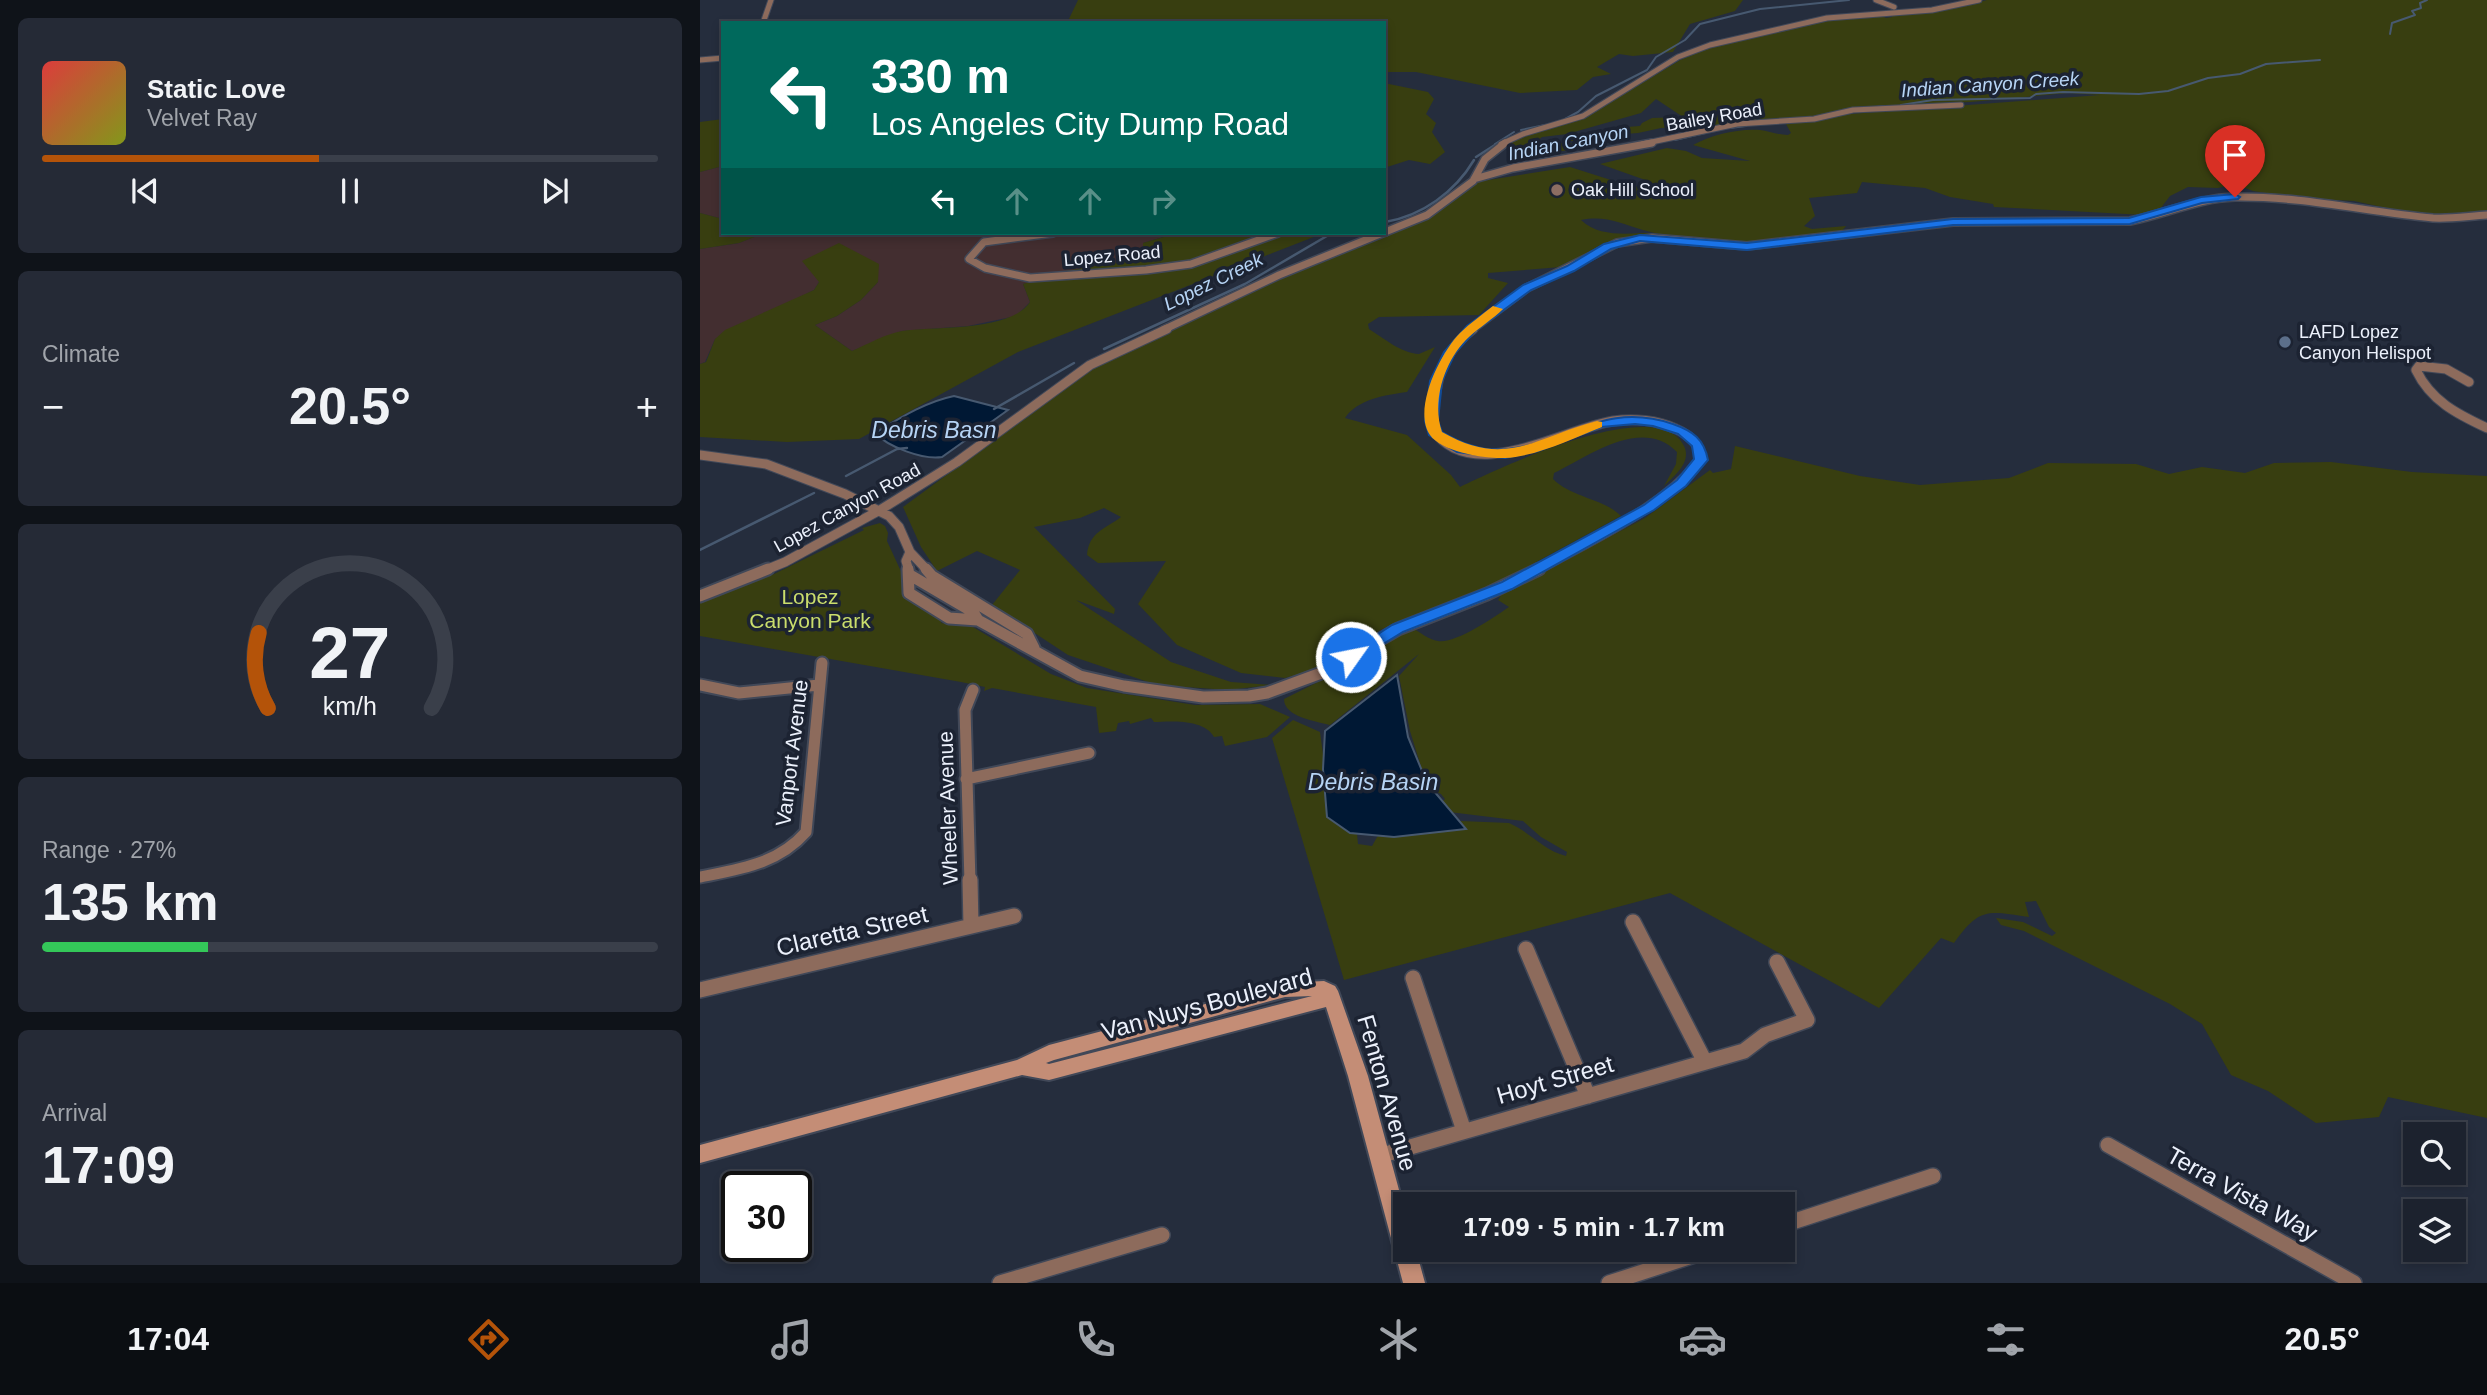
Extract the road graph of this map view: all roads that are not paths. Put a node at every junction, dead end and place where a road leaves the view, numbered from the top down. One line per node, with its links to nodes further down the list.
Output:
1 (771, 0): 8 (street)
2 (1876, 0): 4 (street)
3 (1979, 0): 7 (street, Lopez Canyon Road)
4 (1885, 4): 6 (street); 7 (street)
5 (1909, 5): 7 (street)
6 (1869, 6)
7 (1895, 10): 12 (street, Lopez Canyon Road)
8 (764, 21)
9 (721, 58): 10 (street)
10 (700, 60)
11 (1961, 105): 12 (street, Bailey Road)
12 (1474, 179): 14 (street, Lopez Canyon Road)
13 (2487, 215): 26 (street)
14 (1386, 231)
15 (1038, 235): 16 (street, Lopez Road)
16 (1272, 235)
17 (1375, 235): 21 (street, Lopez Canyon Road)
18 (2469, 382): 19 (street)
19 (2487, 428)
20 (700, 455): 21 (street)
21 (880, 510): 22 (street); 24 (street, Lopez Canyon Road)
22 (910, 552): 23 (street); 26 (street)
23 (910, 575): 25 (street); 25 (street)
24 (700, 596)
25 (978, 620): 26 (street)
26 (1034, 648)
27 (822, 663): 29 (street, Vanport Avenue)
28 (700, 685): 29 (street)
29 (820, 685): 33 (street, Vanport Avenue)
30 (973, 690): 32 (street, Wheeler Avenue)
31 (1089, 753): 32 (street)
32 (966, 779): 36 (street, Wheeler Avenue)
33 (700, 877)
34 (1014, 916): 36 (street, Claretta Street)
35 (1633, 922): 44 (street)
36 (971, 926): 40 (street, Claretta Street)
37 (1526, 949): 46 (street)
38 (1777, 962): 44 (street, Hoyt Street)
39 (1413, 978): 47 (street)
40 (700, 990)
41 (1332, 998): 42 (street, Van Nuys Boulevard); 43 (street, Van Nuys Boulevard); 50 (street, Fenton Avenue)
42 (1136, 1030): 43 (street); 45 (street, Van Nuys Boulevard)
43 (1138, 1049): 45 (street, Van Nuys Boulevard)
44 (1705, 1062): 46 (street, Hoyt Street)
45 (1022, 1067): 49 (street, Van Nuys Boulevard)
46 (1588, 1096): 47 (street, Hoyt Street)
47 (1464, 1131): 50 (street, Hoyt Street)
48 (2108, 1145): 58 (street, Terra Vista Way)
49 (700, 1154)
50 (1379, 1156): 56 (street, Fenton Avenue)
51 (1933, 1176): 52 (street)
52 (1795, 1222)
53 (1162, 1235): 55 (street)
54 (1673, 1262): 57 (street)
55 (1000, 1283)
56 (1414, 1283)
57 (1609, 1283)
58 (2354, 1283)

